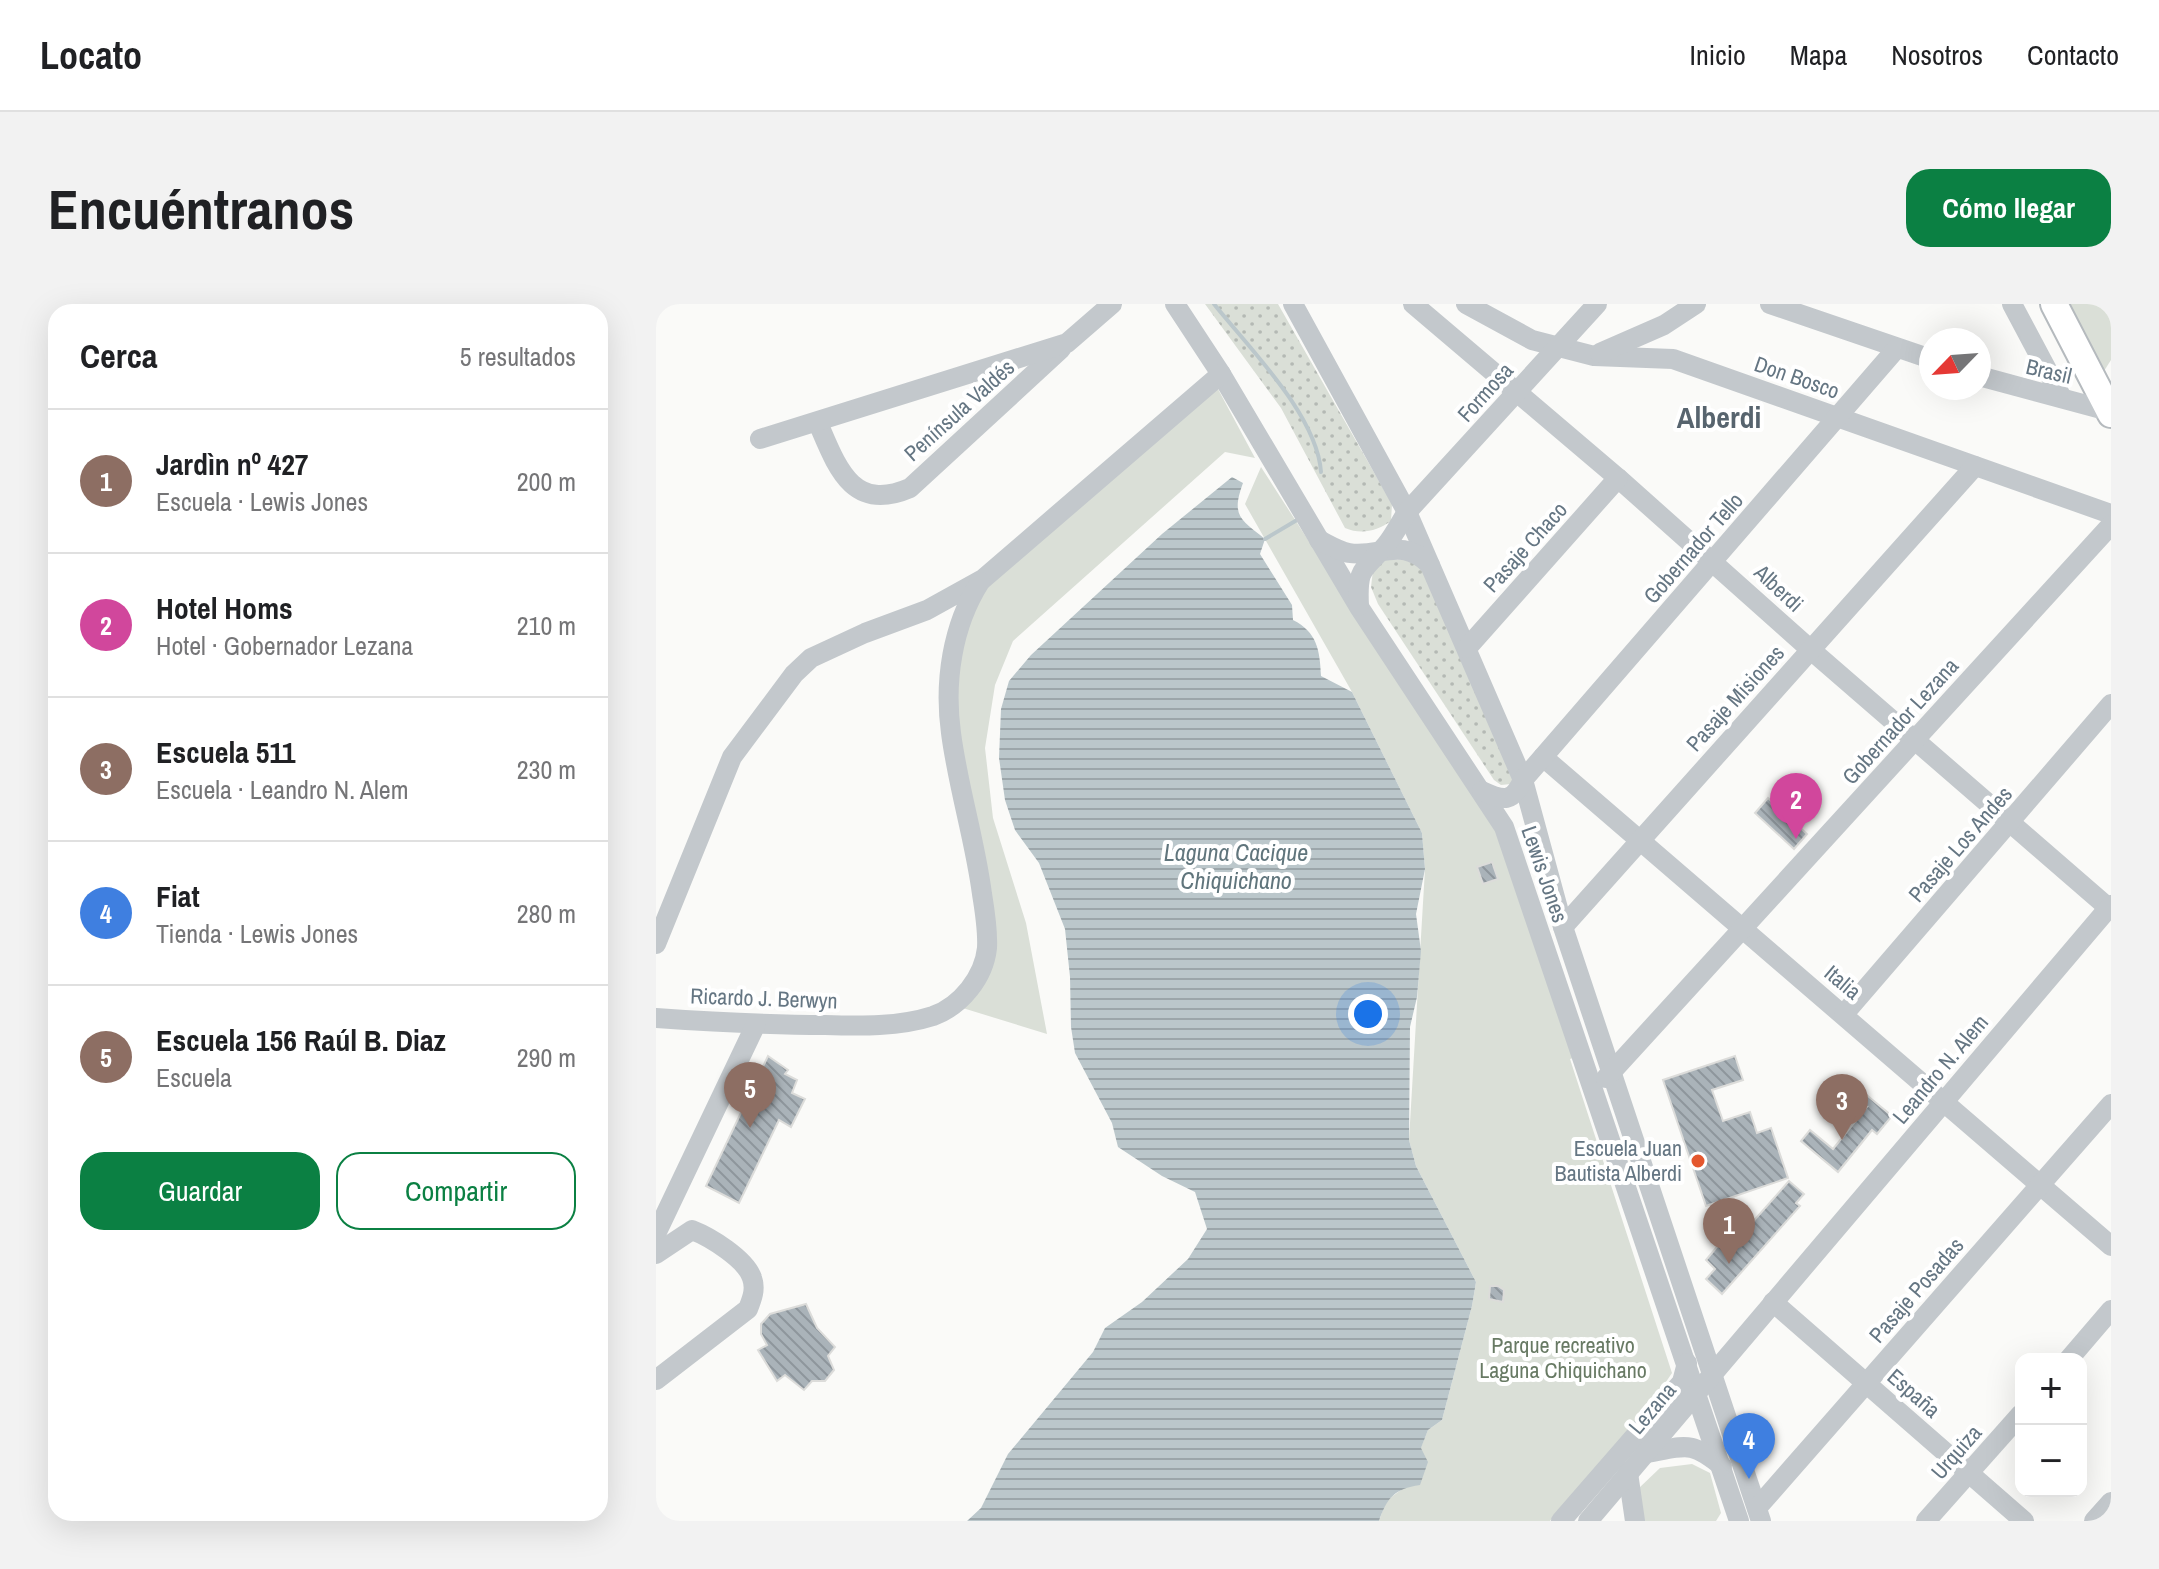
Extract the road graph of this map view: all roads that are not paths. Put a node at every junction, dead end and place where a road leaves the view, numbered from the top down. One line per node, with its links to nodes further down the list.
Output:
1 (1112, 304): 12 (street, Península Valdés)
2 (1175, 304): 18 (street, Lewis Jones)
3 (1293, 304): 29 (street, Lewis Jones)
4 (1413, 304): 21 (street, Alberdi)
5 (1466, 304): 13 (street, Don Bosco)
6 (1597, 304): 13 (street, Formosa)
7 (1696, 304): 11 (street)
8 (1770, 304): 14 (street)
9 (2012, 304): 22 (street)
10 (2054, 304): 23 (main road)
11 (1664, 325): 16 (street); 17 (street)
12 (1067, 343): 25 (street, Península Valdés); 25 (street, Península Valdés)
13 (1557, 348): 16 (street, Don Bosco); 21 (street, Formosa)
14 (1897, 348): 15 (street); 24 (street, Gobernador Tello)
15 (1919, 355)
16 (1594, 356): 17 (street, Don Bosco)
17 (1673, 359): 24 (street, Don Bosco)
18 (1221, 374): 32 (street, Lewis Jones); 36 (street)
19 (2111, 376): 23 (main road)
20 (1991, 380): 22 (street, Brasil)
21 (1517, 394): 28 (street, Alberdi); 29 (street, Formosa)
22 (2062, 398): 23 (street, Brasil)
23 (2109, 409)
24 (1839, 417): 27 (street, Don Bosco); 34 (street, Gobernador Tello)
25 (818, 423): 26 (street, Península Valdés)
26 (760, 439)
27 (1975, 466): 30 (street, Don Bosco); 39 (street, Pasaje Misiones)
28 (1618, 478): 34 (street, Alberdi); 38 (street, Pasaje Chaco)
29 (1407, 512): 33 (street, Formosa); 35 (street, Lewis Jones)
30 (2111, 514)
31 (2111, 525): 41 (street, Gobernador Lezana)
32 (1316, 538): 33 (street); 37 (street, Lewis Jones)
33 (1383, 549): 35 (street); 37 (street, Formosa)
34 (1714, 561): 39 (street, Alberdi); 42 (street, Gobernador Tello)
35 (1433, 568): 38 (street, Lewis Jones)
36 (983, 579): 50 (street); 53 (street, Ricardo J. Berwyn)
37 (1359, 607): 44 (street, Lewis Jones)
38 (1467, 648): 43 (street, Lewis Jones)
39 (1811, 650): 41 (street, Alberdi); 46 (street, Pasaje Misiones)
40 (2111, 704): 45 (street, Pasaje Los Andes)
41 (1916, 739): 45 (street, Alberdi); 49 (street, Gobernador Lezana)
42 (1543, 757): 43 (street, Gobernador Tello); 46 (street, Italia)
43 (1523, 780): 44 (street); 48 (street, Lewis Jones)
44 (1482, 791): 55 (street, Lewis Jones)
45 (2011, 821): 47 (street, Alberdi); 51 (street, Pasaje Los Andes)
46 (1639, 842): 48 (street, Pasaje Misiones); 49 (street, Italia)
47 (2110, 908): 56 (street, Leandro N. Alem)
48 (1563, 927): 54 (street, Lewis Jones)
49 (1742, 930): 51 (street, Italia); 54 (street, Gobernador Lezana)
50 (656, 944)
51 (1844, 1014): 56 (street, Italia)
52 (656, 1018): 53 (street, Ricardo J. Berwyn)
53 (756, 1024): 59 (street)
54 (1613, 1072): 55 (street, Gobernador Lezana); 67 (street, Lewis Jones)
55 (1594, 1087): 66 (street, Lewis Jones)
56 (1944, 1100): 58 (street, Italia); 62 (street, Leandro N. Alem)
57 (2111, 1104): 58 (street, Pasaje Posadas)
58 (2039, 1186): 60 (street, Italia); 69 (street, Pasaje Posadas)
59 (659, 1246): 61 (street); 65 (street)
60 (2111, 1246)
61 (656, 1269)
62 (1773, 1302): 67 (street, Leandro N. Alem); 69 (street, España)
63 (2111, 1310): 64 (street)
64 (2074, 1353)
65 (666, 1363): 68 (street)
66 (1687, 1363): 70 (street, Lewis Jones); 78 (street)
67 (1713, 1373): 70 (street, Lezana); 77 (street, Lewis Jones)
68 (656, 1380)
69 (1867, 1383): 75 (street, España); 77 (street, Pasaje Posadas)
70 (1696, 1393): 72 (street, Lezana); 73 (street, Lewis Jones)
71 (2015, 1421): 75 (street, Urquiza)
72 (1645, 1453): 73 (street); 74 (street, Lezana)
73 (1723, 1466): 81 (street, Lewis Jones)
74 (1628, 1473): 79 (street); 80 (street)
75 (1969, 1473): 82 (street, Urquiza); 83 (street, España)
76 (2111, 1502): 84 (street)
77 (1759, 1515)
78 (1561, 1521)
79 (1588, 1521)
80 (1635, 1521)
81 (1739, 1521)
82 (1926, 1521)
83 (2024, 1521)
84 (2094, 1521)

